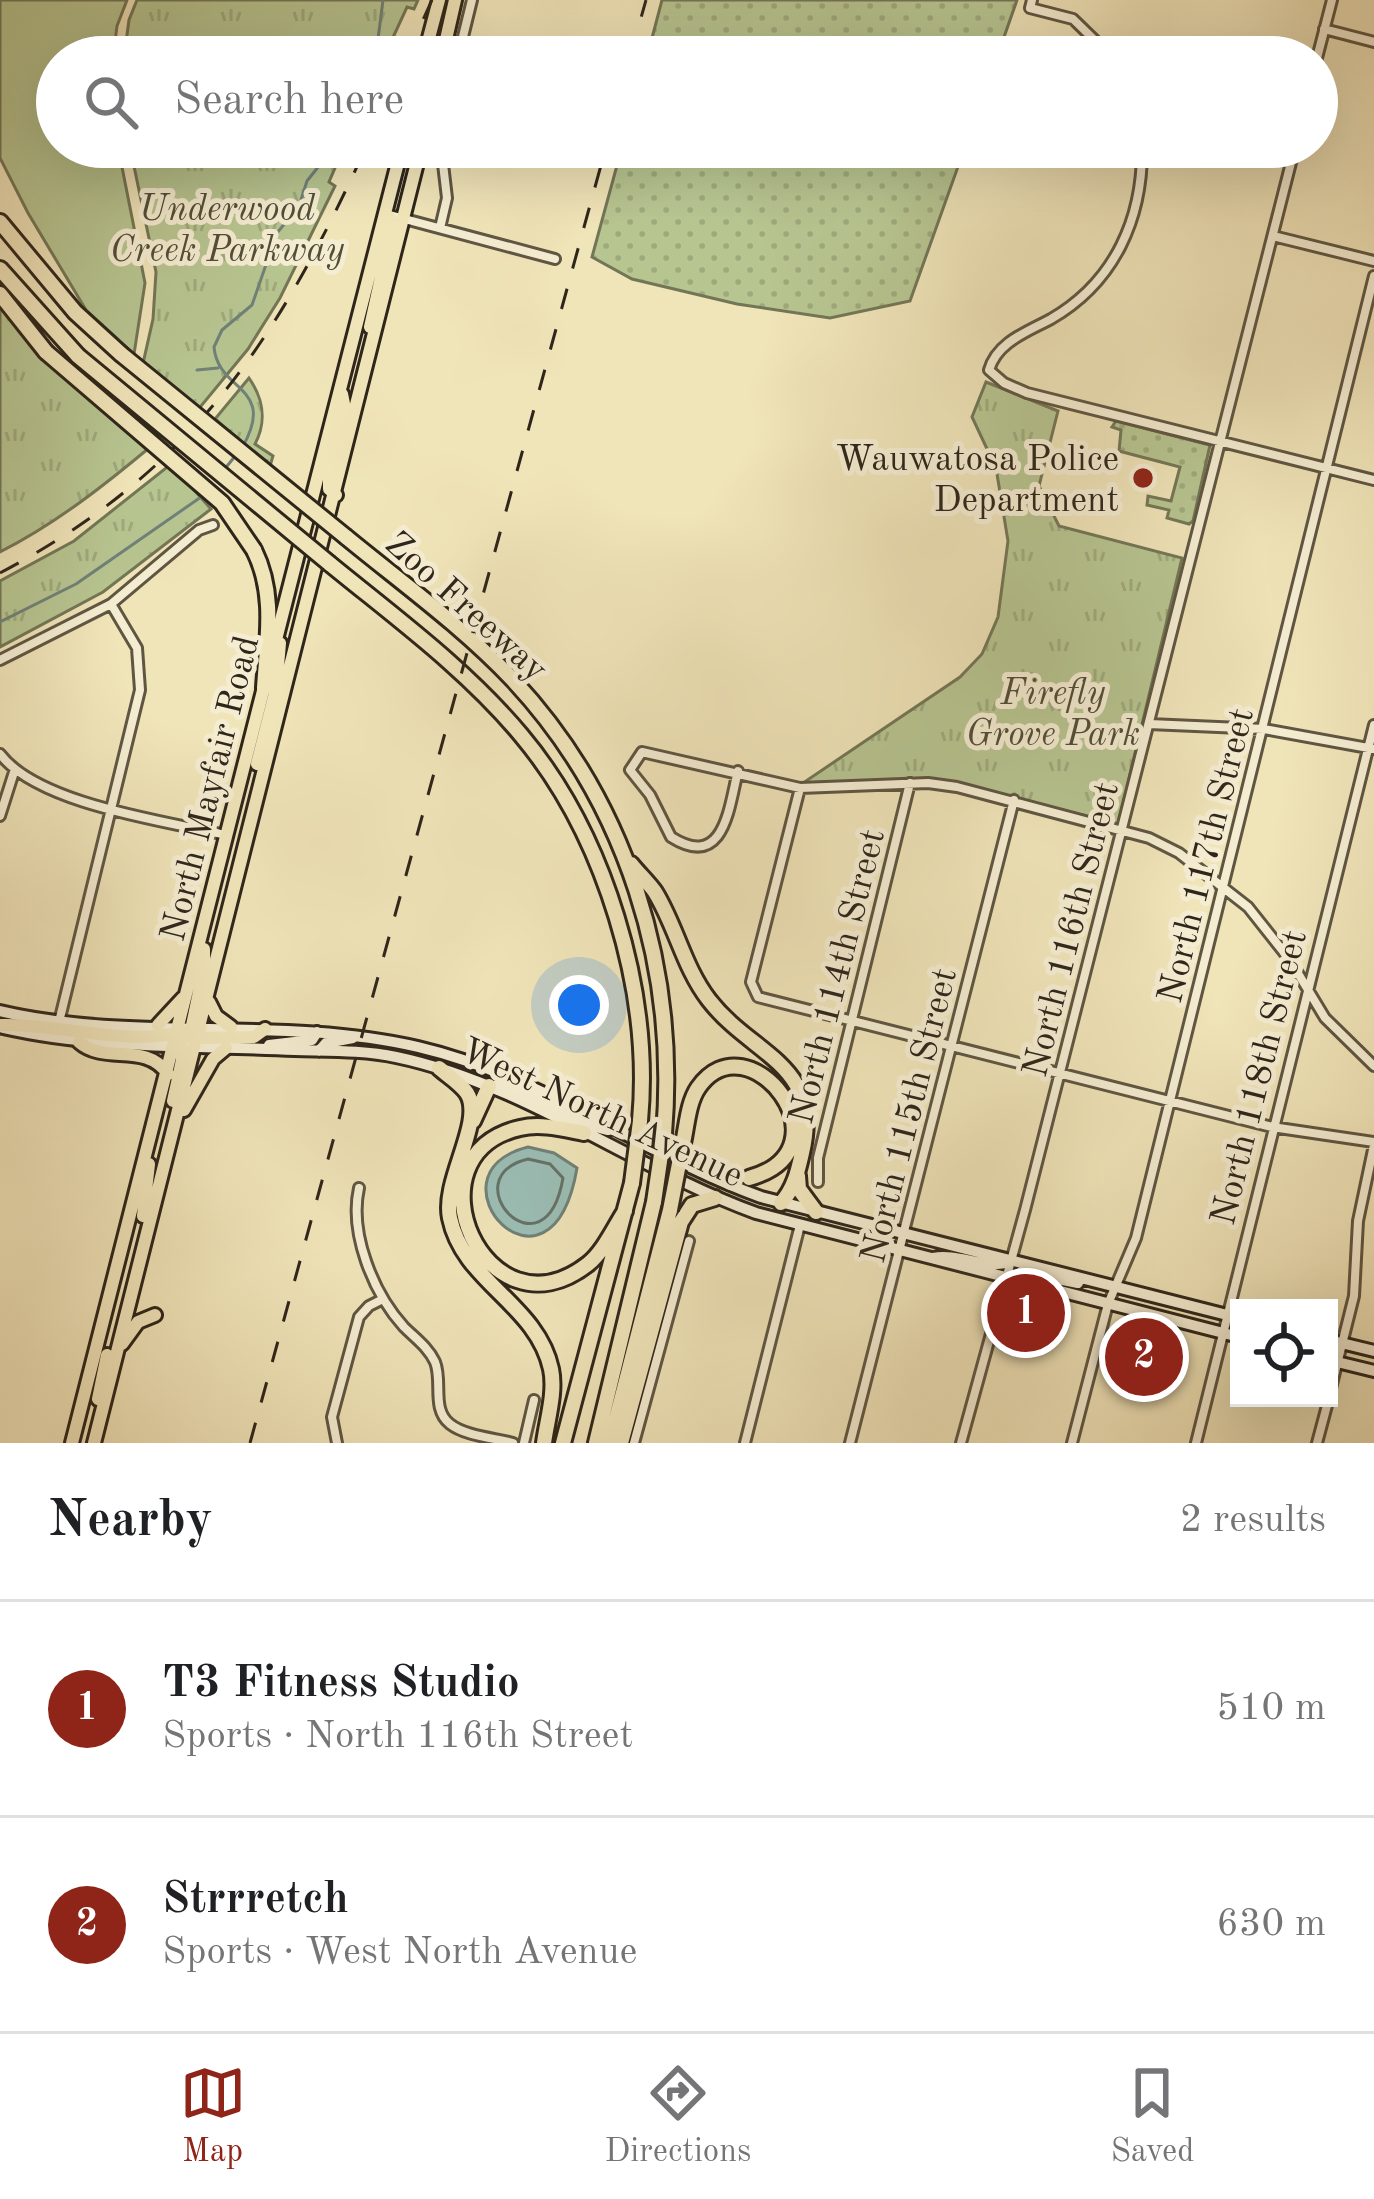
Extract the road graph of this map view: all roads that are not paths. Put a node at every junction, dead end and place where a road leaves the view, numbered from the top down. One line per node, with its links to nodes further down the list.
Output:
1 (439, 0): 7 (main road)
2 (455, 0): 8 (main road)
3 (472, 0): 9 (street)
4 (1332, 0): 6 (street)
5 (1031, 4): 10 (street)
6 (1324, 29): 11 (street); 12 (street)
7 (430, 36)
8 (447, 36)
9 (463, 36)
10 (1090, 36)
11 (1322, 36)
12 (1374, 42)
13 (397, 168): 18 (main road, North Mayfair Road)
14 (413, 168): 19 (main road, North Mayfair Road)
15 (443, 168): 21 (street)
16 (1140, 168): 30 (street)
17 (1290, 168): 22 (street, North 116th Street)
18 (385, 214): 19 (street); 28 (main road); 29 (main road, North Mayfair Road)
19 (404, 218): 21 (street); 28 (main road, North Mayfair Road)
20 (0, 222): 55 (highway, Zoo Freeway, bridge)
21 (440, 228): 23 (street)
22 (1273, 236): 24 (street); 30 (street, North 116th Street)
23 (555, 259)
24 (1374, 261)
25 (0, 269): 97 (highway, Zoo Freeway, bridge)
26 (1374, 276): 31 (street, North 117th Street)
27 (0, 294): 38 (highway, bridge)
28 (368, 360): 33 (main road, North Mayfair Road)
29 (341, 388): 33 (main road); 36 (main road, North Mayfair Road)
30 (1220, 441): 31 (street); 39 (street, North 116th Street)
31 (1325, 468): 32 (street); 41 (street, North 117th Street)
32 (1374, 480)
33 (336, 495): 47 (main road, North Mayfair Road)
34 (214, 525): 35 (street)
35 (111, 604): 37 (street); 51 (street)
36 (281, 618): 38 (main road, North Mayfair Road); 47 (main road)
37 (0, 660)
38 (264, 688): 54 (main road, North Mayfair Road)
39 (1149, 724): 41 (street); 53 (street, North 116th Street)
40 (1374, 725): 42 (street, North 118th Street)
41 (1264, 729): 42 (street); 56 (street, North 117th Street)
42 (1371, 748): 59 (street, North 118th Street)
43 (0, 754): 45 (street)
44 (738, 771): 44 (street); 49 (street)
45 (14, 772): 46 (street); 51 (street); 52 (street)
46 (0, 783)
47 (261, 783): 60 (main road, North Mayfair Road)
48 (910, 783): 49 (street); 50 (street); 63 (street, North 114th Street)
49 (800, 788): 63 (street)
50 (1014, 800): 53 (street); 72 (street, North 115th Street)
51 (113, 808): 54 (street); 62 (street)
52 (0, 817)
53 (1122, 828): 56 (street); 79 (street, North 116th Street)
54 (227, 836): 57 (main road, North Mayfair Road)
55 (627, 860): 90 (highway); 135 (highway, Zoo Freeway, bridge)
56 (1225, 886): 59 (street); 82 (street, North 117th Street)
57 (204, 933): 58 (main road, North Mayfair Road); 69 (main road)
58 (190, 987): 64 (main road); 69 (main road, North Mayfair Road)
59 (1306, 989): 76 (street); 83 (street, North 118th Street)
60 (208, 996): 66 (main road); 69 (main road, North Mayfair Road)
61 (0, 1011): 62 (main road, West North Avenue)
62 (59, 1022): 64 (main road, West North Avenue)
63 (854, 1022): 72 (street); 93 (street, North 114th Street)
64 (158, 1025): 69 (main road, West North Avenue)
65 (0, 1026): 69 (main road); 71 (main road, West North Avenue)
66 (231, 1027): 67 (main road, West North Avenue); 69 (main road, West North Avenue)
67 (265, 1029): 68 (main road, West North Avenue); 69 (main road)
68 (317, 1032): 70 (main road, West North Avenue); 74 (main road)
69 (187, 1036): 71 (main road, West North Avenue); 73 (main road, West North Avenue); 80 (main road, North Mayfair Road); 84 (main road, North Mayfair Road)
70 (356, 1036): 75 (main road); 78 (main road, West North Avenue)
71 (79, 1042): 80 (main road)
72 (952, 1047): 79 (street); 101 (street, North 115th Street)
73 (226, 1048): 74 (main road, West North Avenue); 84 (main road)
74 (260, 1048): 75 (main road, West North Avenue)
75 (319, 1051): 77 (main road, West North Avenue)
76 (1374, 1066)
77 (439, 1068): 81 (main road, West North Avenue); 88 (highway)
78 (496, 1070): 81 (main road); 85 (main road, West North Avenue)
79 (1060, 1072): 82 (street); 105 (street, North 116th Street)
80 (168, 1074): 87 (main road, North Mayfair Road)
81 (489, 1086): 85 (main road); 86 (main road, West North Avenue); 88 (highway)
82 (1170, 1102): 83 (street); 108 (street, North 117th Street)
83 (1273, 1127): 89 (street); 111 (street, North 118th Street)
84 (172, 1132): 113 (main road, North Mayfair Road)
85 (621, 1132): 91 (main road, West North Avenue)
86 (584, 1133): 95 (main road, West North Avenue); 97 (highway)
87 (150, 1139): 109 (main road, North Mayfair Road); 113 (main road)
88 (464, 1142): 133 (highway)
89 (1374, 1144): 120 (street)
90 (798, 1172): 96 (highway); 99 (highway)
91 (706, 1176): 92 (main road); 96 (main road, West North Avenue)
92 (749, 1178): 136 (highway, bridge)
93 (818, 1182)
94 (359, 1188): 110 (street)
95 (715, 1198): 98 (main road, West North Avenue); 137 (highway)
96 (782, 1203): 98 (main road); 99 (main road, West North Avenue)
97 (625, 1211): 134 (highway, Zoo Freeway)
98 (750, 1211): 100 (main road, West North Avenue)
99 (816, 1212): 101 (main road, West North Avenue)
100 (800, 1225): 103 (main road, West North Avenue); 139 (street)
101 (905, 1234): 103 (street, North 115th Street); 105 (main road, West North Avenue)
102 (689, 1241): 138 (street)
103 (901, 1252): 104 (main road, West North Avenue); 140 (street, North 115th Street)
104 (928, 1259): 105 (main road); 106 (main road, West North Avenue)
105 (1012, 1261): 106 (street, North 116th Street); 107 (main road, West North Avenue)
106 (1007, 1279): 107 (main road); 112 (main road, West North Avenue); 141 (street, North 116th Street)
107 (1093, 1281): 108 (main road, West North Avenue)
108 (1116, 1287): 112 (street, North 117th Street); 114 (main road, West North Avenue)
109 (111, 1290): 128 (main road); 129 (main road, North Mayfair Road)
110 (383, 1299): 130 (street); 131 (street)
111 (1237, 1299)
112 (1108, 1304): 117 (main road, West North Avenue); 142 (street, North 117th Street)
113 (128, 1308): 121 (main road, North Mayfair Road)
114 (1230, 1315)
115 (155, 1316): 121 (main road)
116 (1230, 1321): 117 (street, North 118th Street)
117 (1223, 1333): 118 (main road, West North Avenue); 143 (street, North 118th Street)
118 (1230, 1335)
119 (1338, 1343): 120 (main road)
120 (1342, 1344): 122 (main road); 123 (street)
121 (117, 1349): 128 (main road, North Mayfair Road)
122 (1374, 1351)
123 (1338, 1352)
124 (1338, 1362): 125 (main road)
125 (1374, 1371)
126 (535, 1400): 132 (street)
127 (1326, 1407): 144 (street)
128 (95, 1438)
129 (71, 1443)
130 (337, 1443)
131 (513, 1443)
132 (524, 1443)
133 (544, 1443)
134 (563, 1443)
135 (596, 1443)
136 (610, 1443)
137 (621, 1443)
138 (634, 1443)
139 (745, 1443)
140 (850, 1443)
141 (961, 1443)
142 (1072, 1443)
143 (1196, 1443)
144 (1317, 1443)

